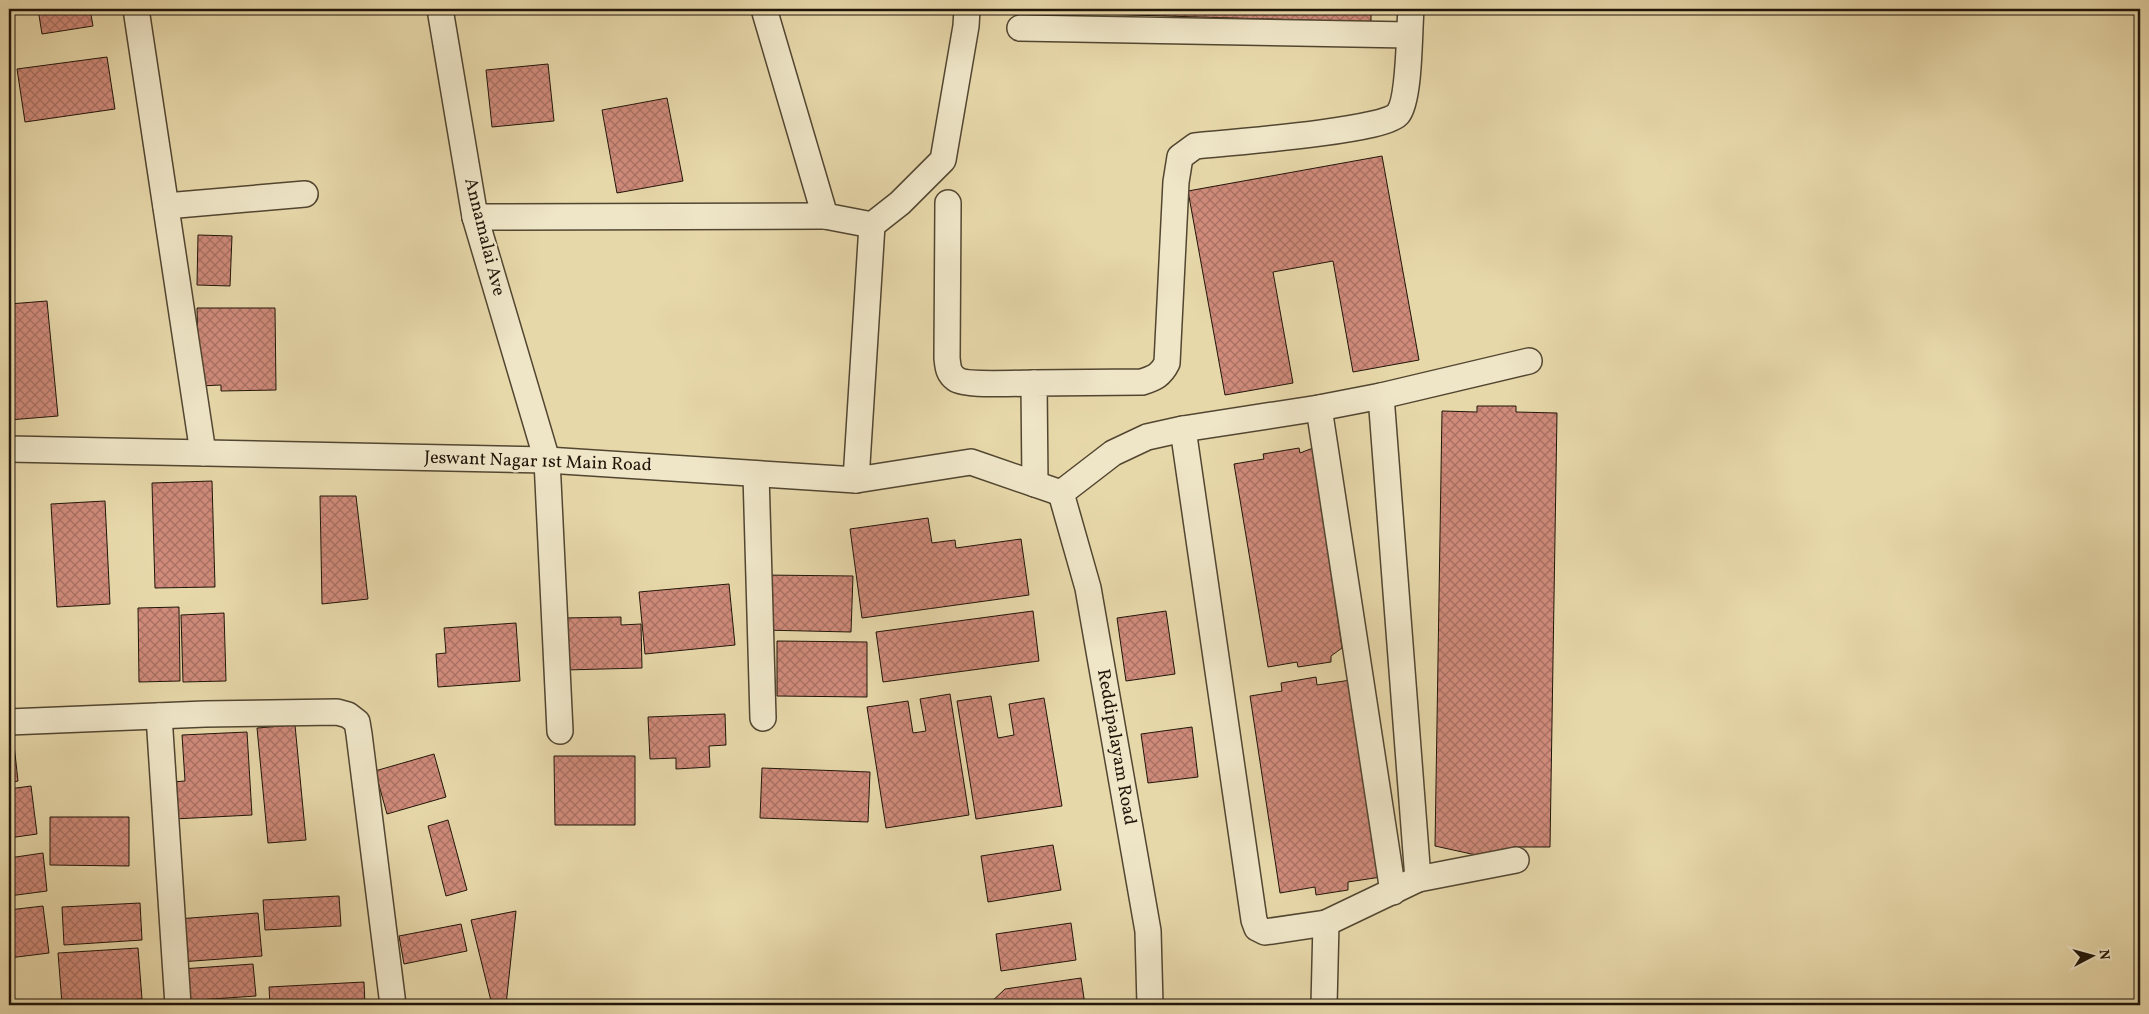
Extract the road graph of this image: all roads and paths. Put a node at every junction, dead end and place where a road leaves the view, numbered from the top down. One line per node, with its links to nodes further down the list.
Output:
1 (136, 9): 10 (street)
2 (440, 9): 12 (street, Annamalai Ave)
3 (764, 9): 11 (street)
4 (967, 9): 13 (street)
5 (1411, 9): 7 (street)
6 (1020, 28): 7 (street)
7 (1409, 35): 15 (street)
8 (305, 194): 10 (street)
9 (948, 203): 15 (street)
10 (166, 206): 20 (street)
11 (825, 216): 12 (street); 13 (street)
12 (476, 217): 21 (street, Annamalai Ave)
13 (872, 225): 23 (street)
14 (1529, 362): 16 (street)
15 (1034, 383): 24 (street)
16 (1381, 396): 17 (street); 31 (street)
17 (1319, 408): 18 (street); 32 (street)
18 (1183, 428): 25 (street); 33 (street)
19 (9, 449): 20 (street, Jeswant Nagar 1st Main Road)
20 (203, 453): 21 (street, Jeswant Nagar 1st Main Road)
21 (547, 460): 22 (street, Jeswant Nagar 1st Main Road); 29 (street, Annamalai Ave)
22 (756, 474): 23 (street, Jeswant Nagar 1st Main Road); 27 (street)
23 (856, 480): 24 (street, Jeswant Nagar 1st Main Road)
24 (1035, 484): 25 (street, Jeswant Nagar 1st Main Road)
25 (1061, 493): 36 (street, Reddipalayam Road)
26 (160, 716): 28 (street); 34 (street); 35 (street)
27 (763, 718)
28 (9, 722)
29 (560, 731)
30 (1516, 860): 31 (street)
31 (1418, 879): 32 (street)
32 (1393, 892): 33 (street)
33 (1326, 923): 37 (street)
34 (178, 1005)
35 (393, 1005)
36 (1150, 1005)
37 (1324, 1005)

